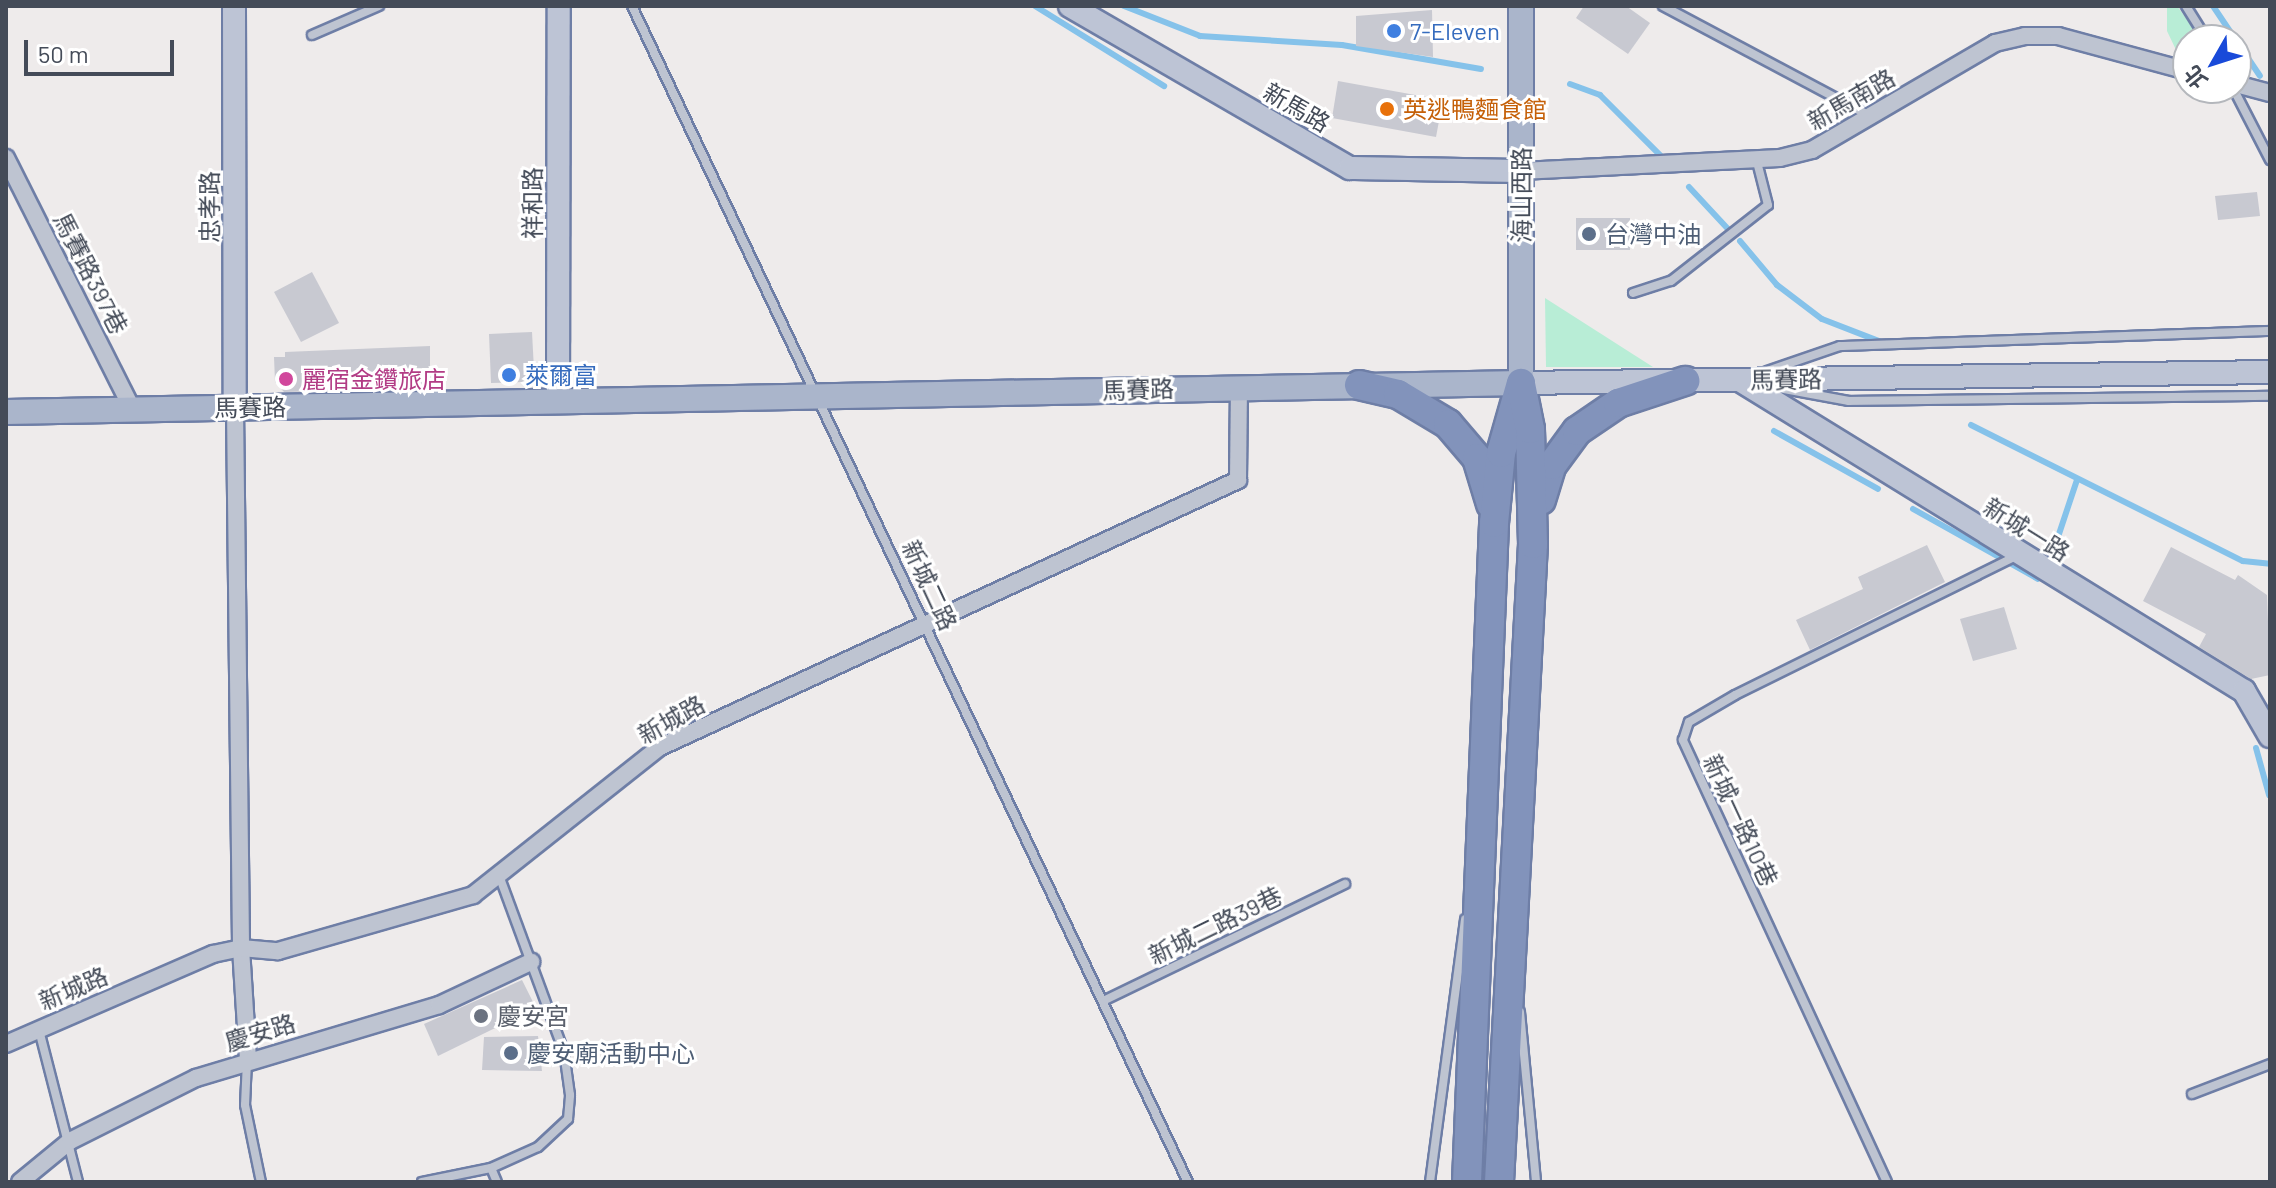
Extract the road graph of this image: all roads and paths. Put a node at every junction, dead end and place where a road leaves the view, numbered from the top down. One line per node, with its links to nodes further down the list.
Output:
1 (234, 6): 29 (street, 忠孝路)
2 (379, 6): 10 (lane)
3 (559, 6): 28 (street, 祥和路)
4 (632, 6): 27 (lane, 新城二路)
5 (1070, 6): 17 (street, 新馬路)
6 (1521, 6): 17 (main road, 海山西路)
7 (1663, 6): 13 (lane)
8 (2186, 6): 9 (lane)
9 (2197, 24)
10 (312, 35)
11 (2172, 67): 13 (street, 新馬南路)
12 (2243, 104): 15 (lane)
13 (1873, 117): 16 (street, 新馬南路)
14 (6, 158): 30 (street, 馬賽路397巷)
15 (2270, 160)
16 (1757, 162): 17 (street, 新馬南路); 18 (lane)
17 (1521, 171): 23 (main road, 海山西路)
18 (1633, 293)
19 (2270, 331): 21 (lane)
20 (2270, 372): 21 (street, 馬賽路)
21 (1740, 380): 22 (street, 馬賽路); 26 (lane); 34 (street, 新城一路)
22 (1685, 381): 23 (street, 馬賽路); 33 (highway)
23 (1521, 383): 24 (main road, 馬賽路); 32 (highway); 33 (highway)
24 (1359, 385): 25 (main road, 馬賽路); 32 (highway)
25 (1239, 386): 27 (main road, 馬賽路); 35 (street, 新城路)
26 (2270, 396)
27 (821, 398): 28 (main road, 馬賽路); 35 (lane, 新城二路)
28 (558, 401): 29 (main road, 馬賽路)
29 (235, 407): 30 (main road, 馬賽路); 41 (street)
30 (132, 409): 31 (main road, 馬賽路)
31 (6, 412)
32 (1494, 523): 37 (highway)
33 (1533, 544): 40 (highway)
34 (2019, 555): 36 (street, 新城一路); 61 (lane, 新城一路10巷)
35 (925, 623): 38 (street, 新城路); 43 (lane, 新城二路)
36 (2270, 736)
37 (1479, 827): 57 (lane); 58 (highway)
38 (500, 878): 41 (street, 新城路); 42 (lane)
39 (1345, 884): 43 (lane, 新城二路39巷)
40 (1510, 941): 59 (highway); 60 (lane)
41 (241, 948): 44 (street, 新城路); 46 (street)
42 (531, 962): 46 (street, 慶安路); 50 (lane)
43 (1103, 1001): 56 (lane, 新城二路)
44 (39, 1029): 45 (street, 新城路); 49 (lane)
45 (6, 1044)
46 (248, 1059): 49 (street, 慶安路); 53 (lane)
47 (2270, 1064): 48 (lane)
48 (2192, 1094)
49 (70, 1141): 51 (street, 慶安路); 52 (lane)
50 (491, 1168): 54 (lane); 55 (lane)
51 (20, 1182)
52 (78, 1182)
53 (261, 1182)
54 (422, 1182)
55 (497, 1182)
56 (1188, 1182)
57 (1430, 1182)
58 (1467, 1182)
59 (1499, 1182)
60 (1536, 1182)
61 (1887, 1182)

